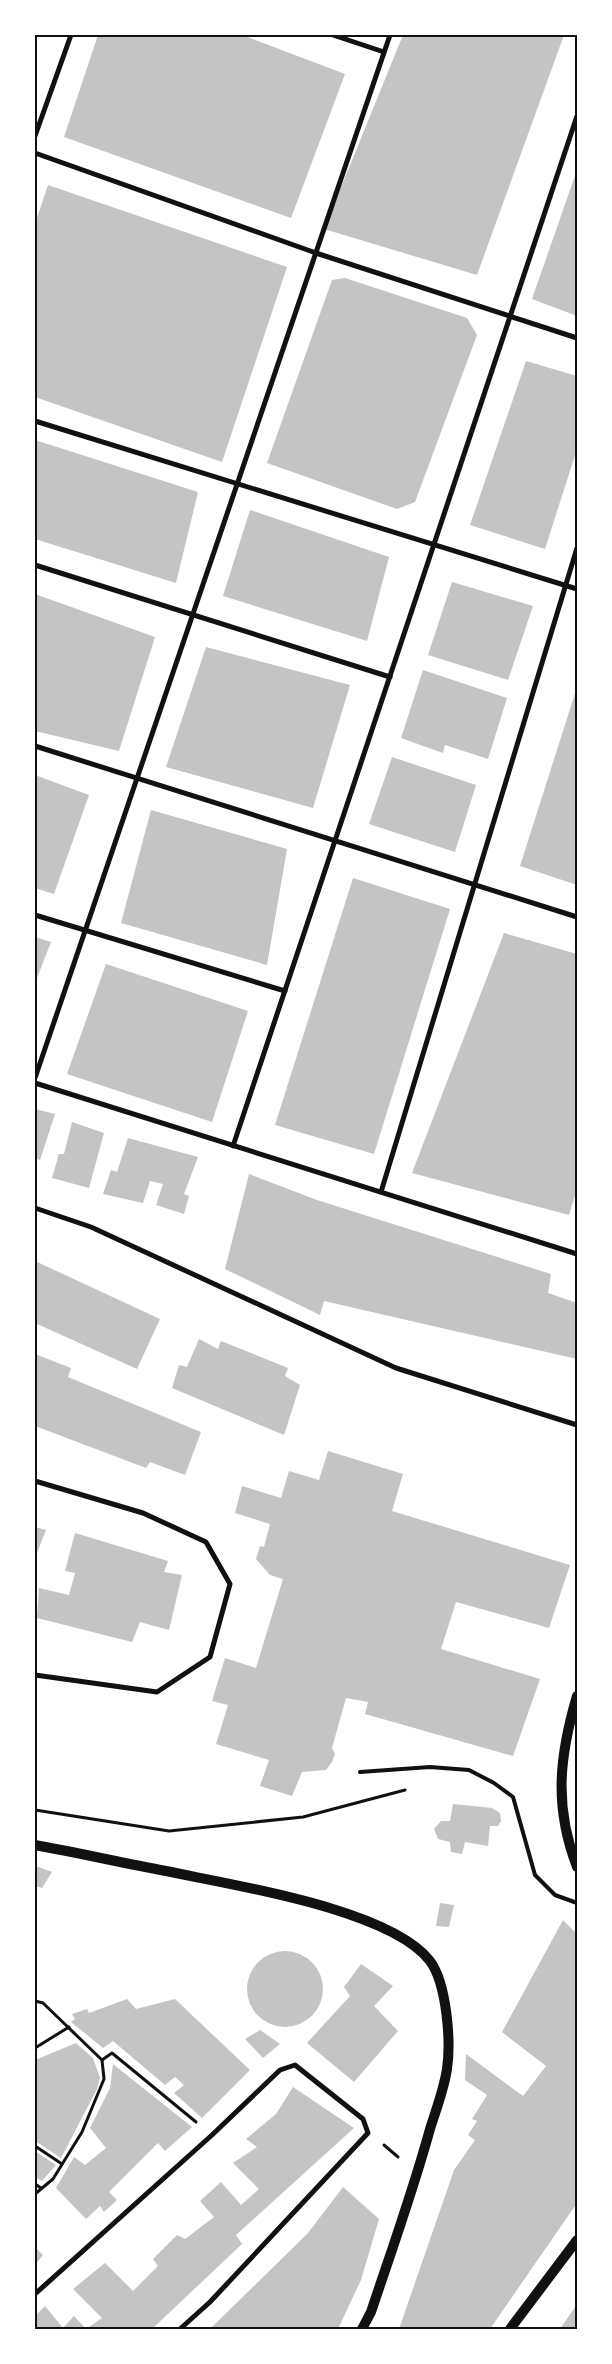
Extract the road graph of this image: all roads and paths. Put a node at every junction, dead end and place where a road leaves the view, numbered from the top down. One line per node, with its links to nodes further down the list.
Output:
1 (71, 35): 6 (street)
2 (333, 35): 4 (street)
3 (390, 35): 4 (street)
4 (384, 52): 8 (street)
5 (577, 116): 9 (street)
6 (35, 136)
7 (35, 153): 8 (street)
8 (316, 253): 9 (street); 12 (street)
9 (511, 315): 10 (street); 13 (street)
10 (577, 338)
11 (35, 421): 12 (street)
12 (237, 483): 13 (street); 18 (street)
13 (434, 544): 16 (street); 19 (street)
14 (577, 548): 16 (street)
15 (35, 565): 18 (street)
16 (566, 586): 17 (street); 23 (street)
17 (577, 589)
18 (192, 616): 19 (street); 21 (street)
19 (390, 677): 22 (street)
20 (35, 746): 21 (street)
21 (137, 779): 22 (street); 26 (street)
22 (335, 841): 23 (street); 27 (street)
23 (475, 885): 25 (street); 31 (street)
24 (35, 915): 26 (street)
25 (577, 917)
26 (85, 931): 27 (street); 28 (street)
27 (285, 991): 30 (street)
28 (35, 1078)
29 (35, 1083): 30 (street)
30 (233, 1146): 31 (street)
31 (381, 1192): 33 (street)
32 (35, 1208): 34 (street)
33 (577, 1254)
34 (577, 1425)
35 (35, 1481): 36 (street)
36 (35, 1675)
37 (577, 1696): 42 (main road)
38 (360, 1772): 43 (lane)
39 (407, 1790): 40 (path)
40 (35, 1810)
41 (35, 1846): 52 (main road)
42 (577, 1867)
43 (577, 1903)
44 (35, 2001): 45 (path)
45 (69, 2027): 46 (path); 47 (path)
46 (35, 2048)
47 (102, 2060): 49 (path); 51 (path)
48 (368, 2132): 49 (street); 52 (path); 58 (street)
49 (212, 2135): 57 (street)
50 (35, 2146): 51 (path)
51 (62, 2164): 54 (path)
52 (418, 2173): 59 (main road)
53 (35, 2184): 54 (path)
54 (42, 2188): 55 (path)
55 (35, 2194)
56 (577, 2240): 60 (main road)
57 (35, 2294)
58 (180, 2329)
59 (362, 2329)
60 (510, 2329)

